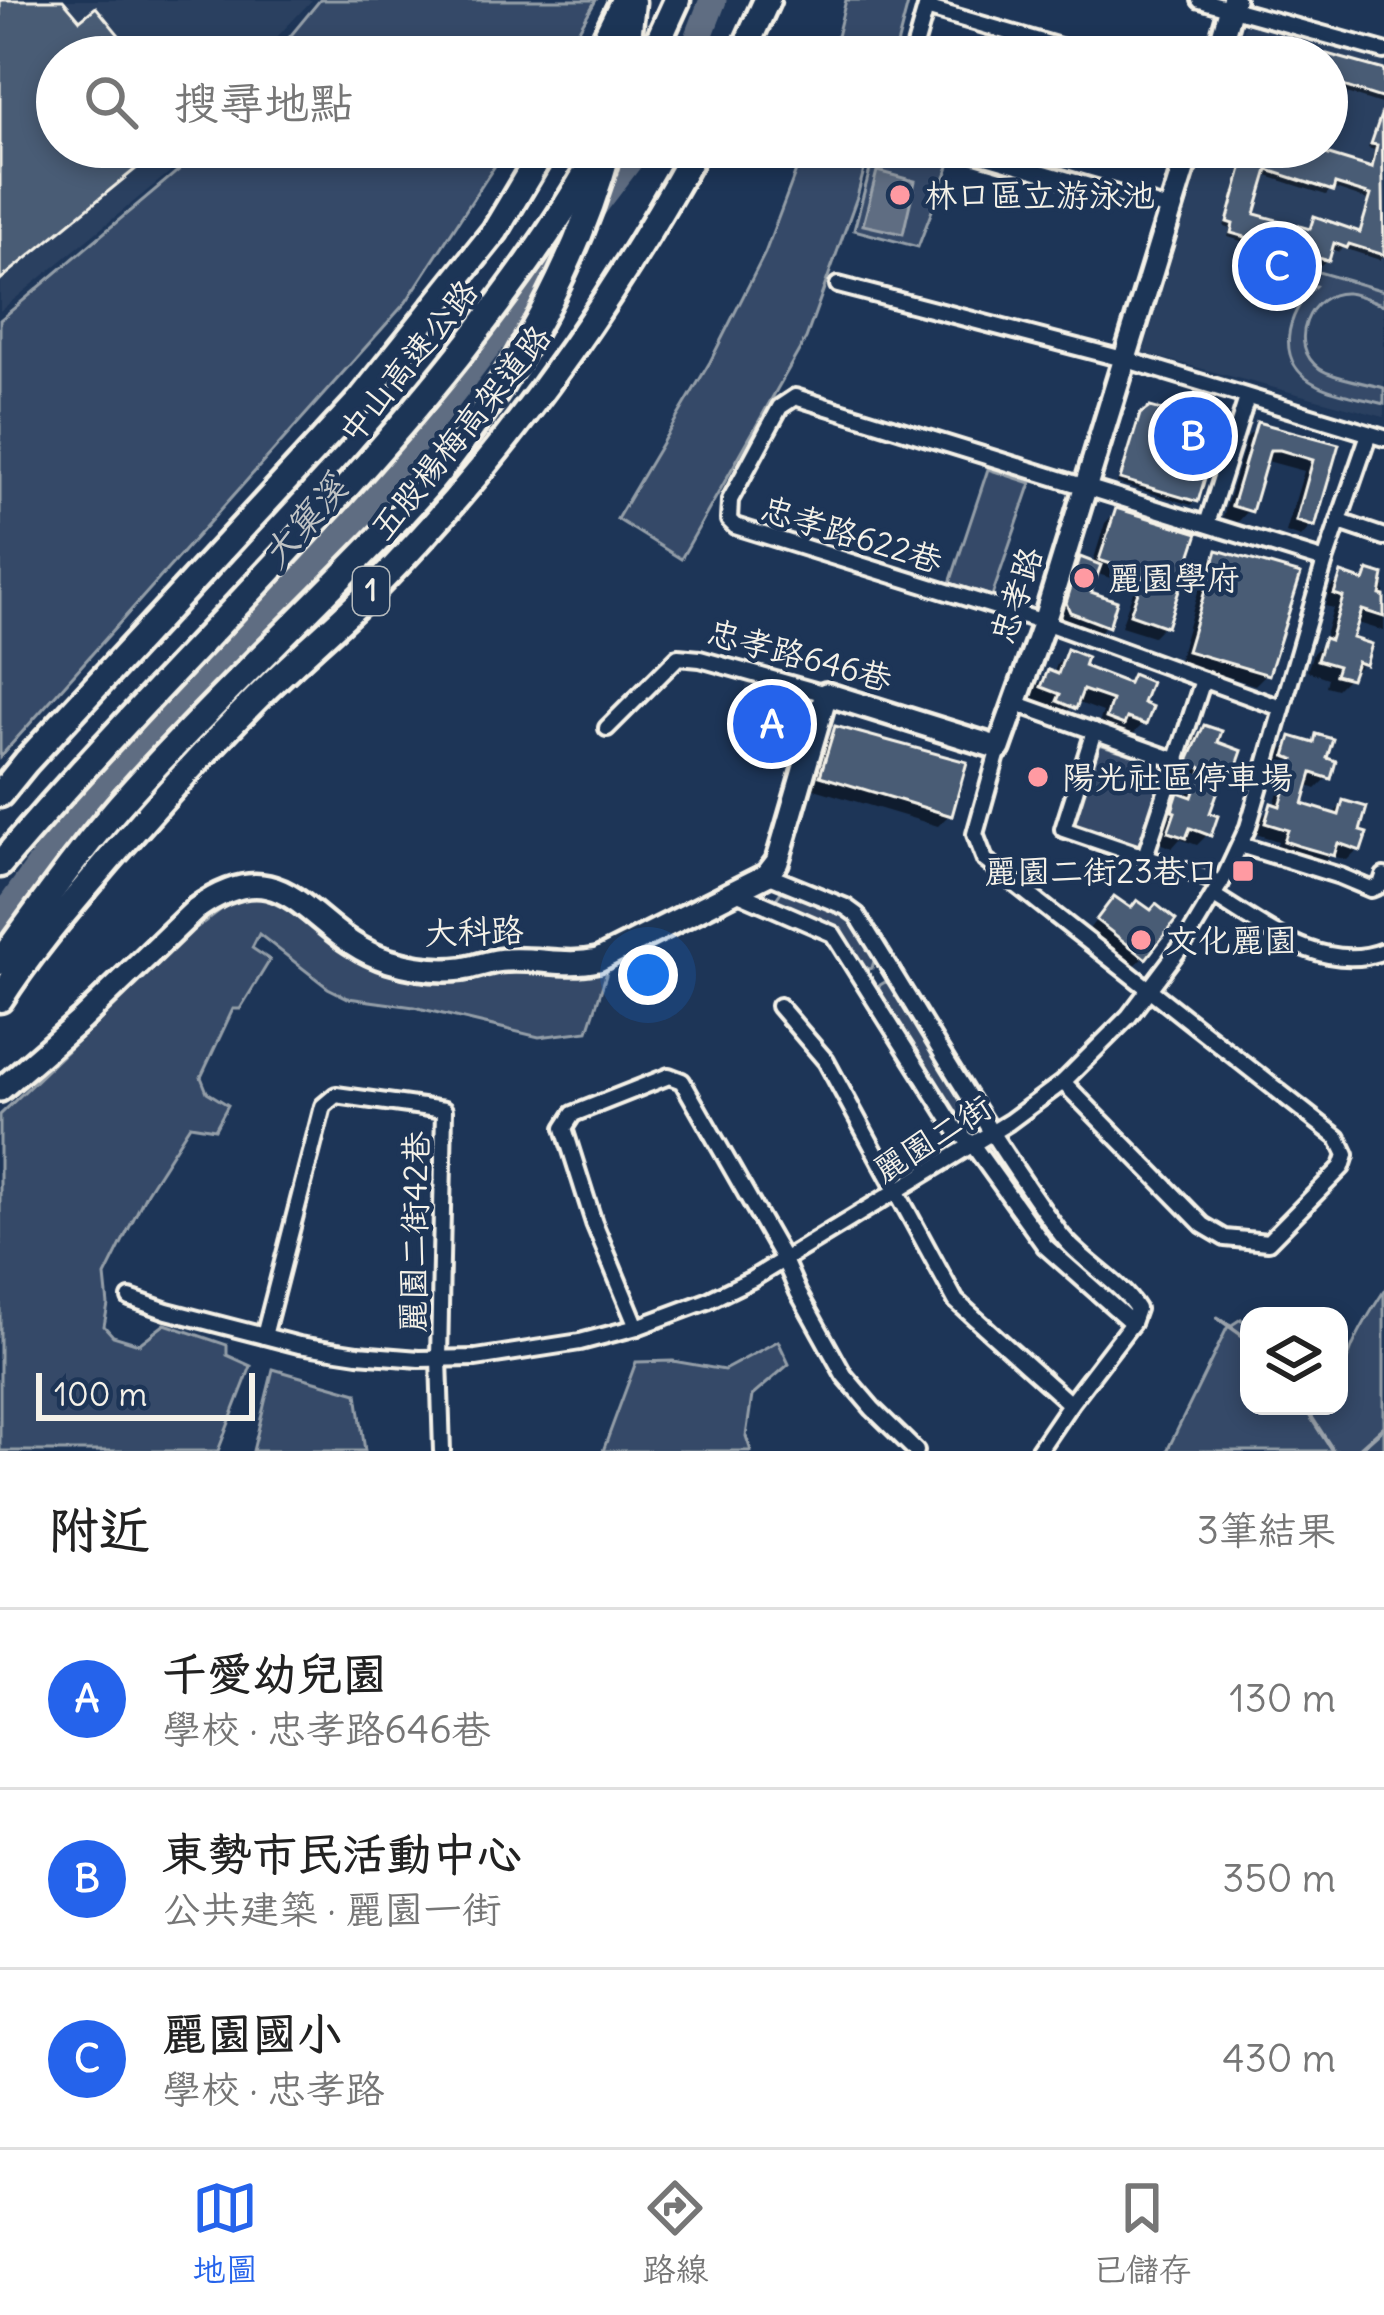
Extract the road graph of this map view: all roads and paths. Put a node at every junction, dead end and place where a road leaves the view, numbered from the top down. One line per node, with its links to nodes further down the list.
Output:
1 (628, 0): 6 (highway); 7 (highway)
2 (677, 0): 8 (highway)
3 (767, 0): 9 (highway)
4 (1200, 0): 5 (street)
5 (1232, 4): 12 (street); 13 (street)
6 (608, 36)
7 (627, 36)
8 (661, 36)
9 (751, 36)
10 (918, 36): 11 (street)
11 (1022, 36)
12 (1222, 36)
13 (1335, 36)
14 (1348, 40): 15 (street)
15 (1384, 51)
16 (532, 168): 41 (highway, 中山高速公路)
17 (592, 168): 44 (highway, 中山高速公路 / 1)
18 (599, 168): 50 (highway, 五股楊梅高架道路 / 1)
19 (684, 168): 54 (highway, 五股楊梅高架道路 / 1)
20 (1028, 168): 22 (street)
21 (1184, 168): 22 (street, 忠孝路)
22 (1172, 209): 24 (street, 忠孝路)
23 (838, 285): 24 (street)
24 (1126, 360): 25 (street); 27 (street, 忠孝路)
25 (1247, 398): 26 (street); 29 (street)
26 (1376, 436): 28 (street, 麗園二街)
27 (1084, 488): 29 (street); 32 (street, 忠孝路); 32 (street, 忠孝路622巷)
28 (1340, 522): 30 (street); 31 (street, 麗園二街)
29 (1207, 524): 31 (street)
30 (1384, 537)
31 (1324, 561): 36 (street, 麗園二街)
32 (1043, 622): 33 (street); 35 (street, 忠孝路)
33 (1203, 680): 36 (street); 40 (street)
34 (826, 694): 37 (street, 忠孝路646巷); 39 (street, 忠孝路646巷); 45 (street)
35 (1015, 703): 38 (street); 39 (street, 忠孝路)
36 (1281, 708): 42 (street, 麗園二街)
37 (608, 728)
38 (1094, 731): 40 (street); 43 (street)
39 (999, 748): 53 (street, 忠孝路)
40 (1178, 760): 43 (street)
41 (0, 794)
42 (1240, 845): 46 (street); 47 (street, 麗園二街)
43 (1145, 856): 47 (street)
44 (0, 864)
45 (767, 875): 48 (street, 大科路); 51 (street)
46 (1384, 876)
47 (1218, 889): 49 (street); 53 (street, 麗園二街)
48 (736, 892): 52 (street); 57 (street, 大科路)
49 (1376, 954)
50 (0, 962)
51 (889, 970): 52 (street); 58 (street)
52 (863, 984): 59 (street)
53 (1151, 990): 56 (street, 麗園二街); 56 (street)
54 (0, 999)
55 (779, 1006): 62 (street)
56 (1063, 1082): 58 (street, 麗園二街)
57 (0, 1090)
58 (991, 1134): 59 (street, 麗園二街); 60 (street)
59 (972, 1144): 61 (street); 62 (street, 麗園二街)
60 (1024, 1181): 61 (street); 65 (street)
61 (1008, 1192): 65 (street)
62 (895, 1193): 63 (street, 麗園二街); 69 (street)
63 (784, 1260): 66 (street, 麗園二街); 66 (street); 71 (street)
64 (130, 1298): 67 (street, 麗園二街)
65 (1132, 1324): 69 (street)
66 (637, 1327): 68 (street, 麗園二街)
67 (264, 1336): 68 (street, 麗園二街); 68 (street, 麗園二街42巷)
68 (439, 1359): 70 (street)
69 (1070, 1403): 72 (street)
70 (442, 1451)
71 (916, 1451)
72 (1038, 1451)

